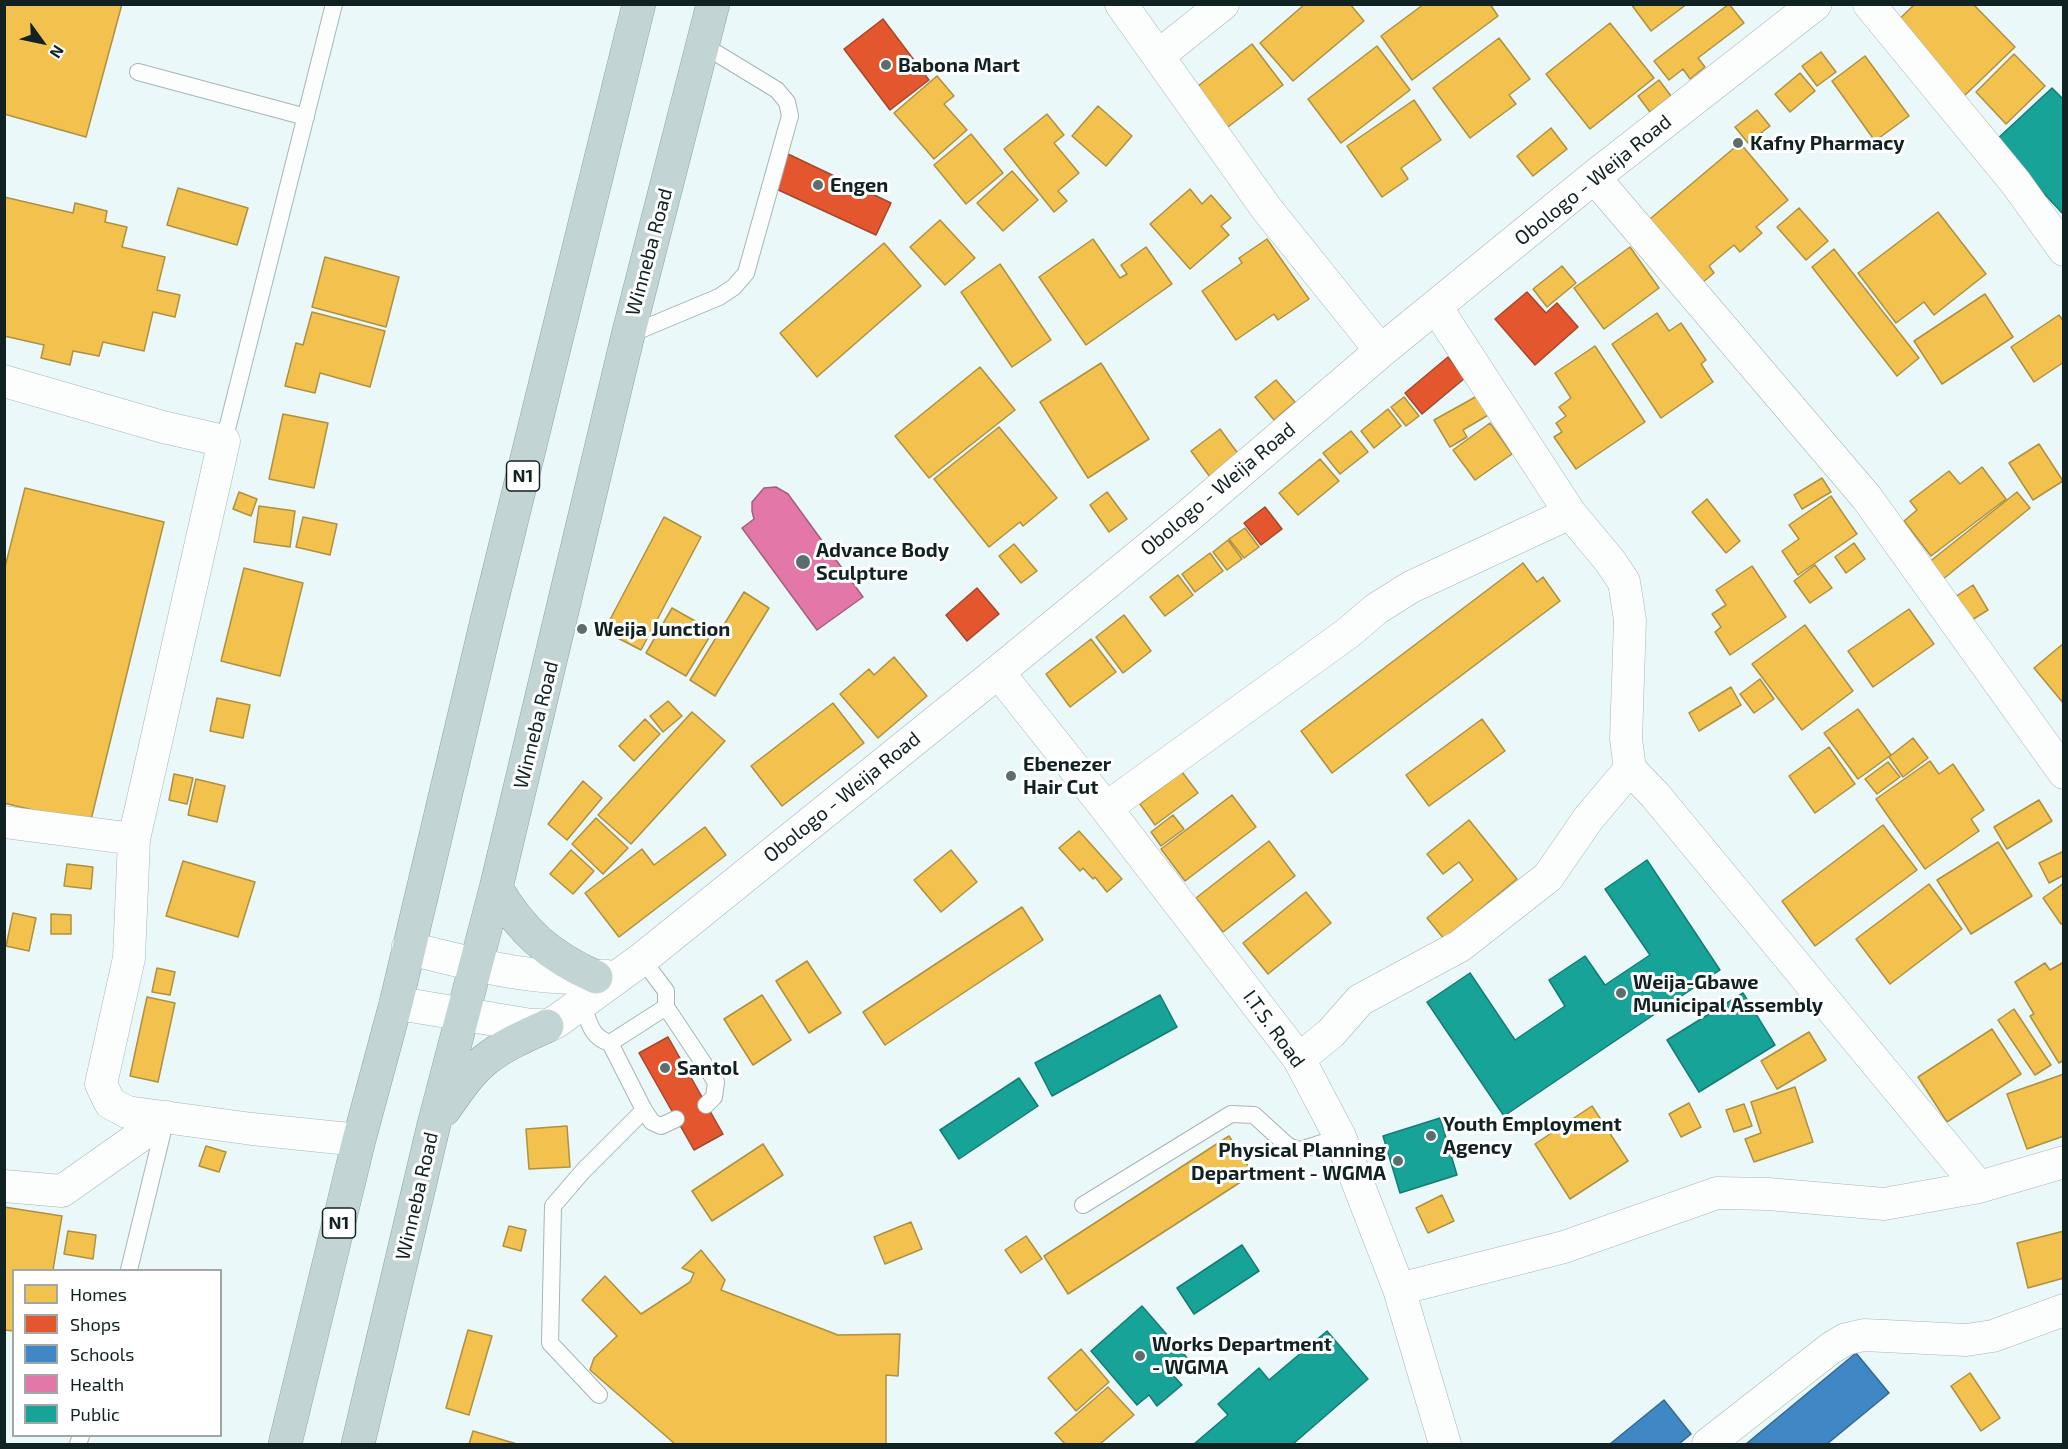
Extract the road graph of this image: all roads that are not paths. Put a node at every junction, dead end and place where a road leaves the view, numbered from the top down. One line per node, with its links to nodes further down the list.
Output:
1 (334, 4): 11 (lane)
2 (639, 4): 27 (highway, N1)
3 (712, 4): 8 (highway, Winneba Road)
4 (1121, 4): 9 (street)
5 (1223, 4): 9 (street)
6 (1815, 4): 12 (street, Obologo - Weija Road)
7 (1869, 4): 13 (street)
8 (703, 45): 15 (highway, Winneba Road); 15 (lane)
9 (1158, 56): 16 (street)
10 (138, 72): 11 (lane)
11 (306, 117): 18 (lane)
12 (1594, 177): 14 (street, Obologo - Weija Road); 22 (street)
13 (2064, 250)
14 (1436, 307): 16 (street, Obologo - Weija Road); 19 (street)
15 (628, 335): 26 (highway, Winneba Road)
16 (1381, 351): 20 (street, Obologo - Weija Road)
17 (4, 381): 18 (street)
18 (224, 441): 25 (street)
19 (1570, 513): 21 (street); 23 (street)
20 (998, 672): 23 (street, I.T.S. Road); 29 (street, Obologo - Weija Road)
21 (1630, 769): 35 (street); 45 (street)
22 (2064, 773)
23 (1106, 808): 35 (street, I.T.S. Road)
24 (4, 822): 25 (street)
25 (134, 839): 38 (street)
26 (496, 888): 28 (highway, Winneba Road); 29 (highway)
27 (408, 948): 28 (street); 30 (highway, N1)
28 (475, 965): 29 (street); 32 (highway, Winneba Road)
29 (610, 979): 31 (lane); 33 (street, Obologo - Weija Road); 34 (lane)
30 (396, 1003): 32 (street); 42 (highway, N1)
31 (666, 1007): 34 (lane); 36 (lane)
32 (463, 1014): 33 (street); 40 (highway, Winneba Road)
33 (547, 1026): 40 (highway)
34 (610, 1043): 37 (lane)
35 (1299, 1059): 41 (street, I.T.S. Road)
36 (706, 1105)
37 (645, 1110): 39 (lane); 50 (lane)
38 (167, 1117): 42 (street); 44 (street); 47 (lane)
39 (676, 1119)
40 (434, 1124): 52 (highway, Winneba Road)
41 (1340, 1137): 46 (lane); 48 (street, I.T.S. Road)
42 (359, 1140): 51 (highway, N1)
43 (2064, 1162): 45 (street)
44 (4, 1186)
45 (1979, 1187): 48 (street)
46 (1083, 1205)
47 (129, 1269)
48 (1399, 1289): 53 (street, I.T.S. Road)
49 (2064, 1310): 54 (street)
50 (599, 1395)
51 (285, 1444)
52 (358, 1444)
53 (1445, 1444)
54 (1708, 1444)

